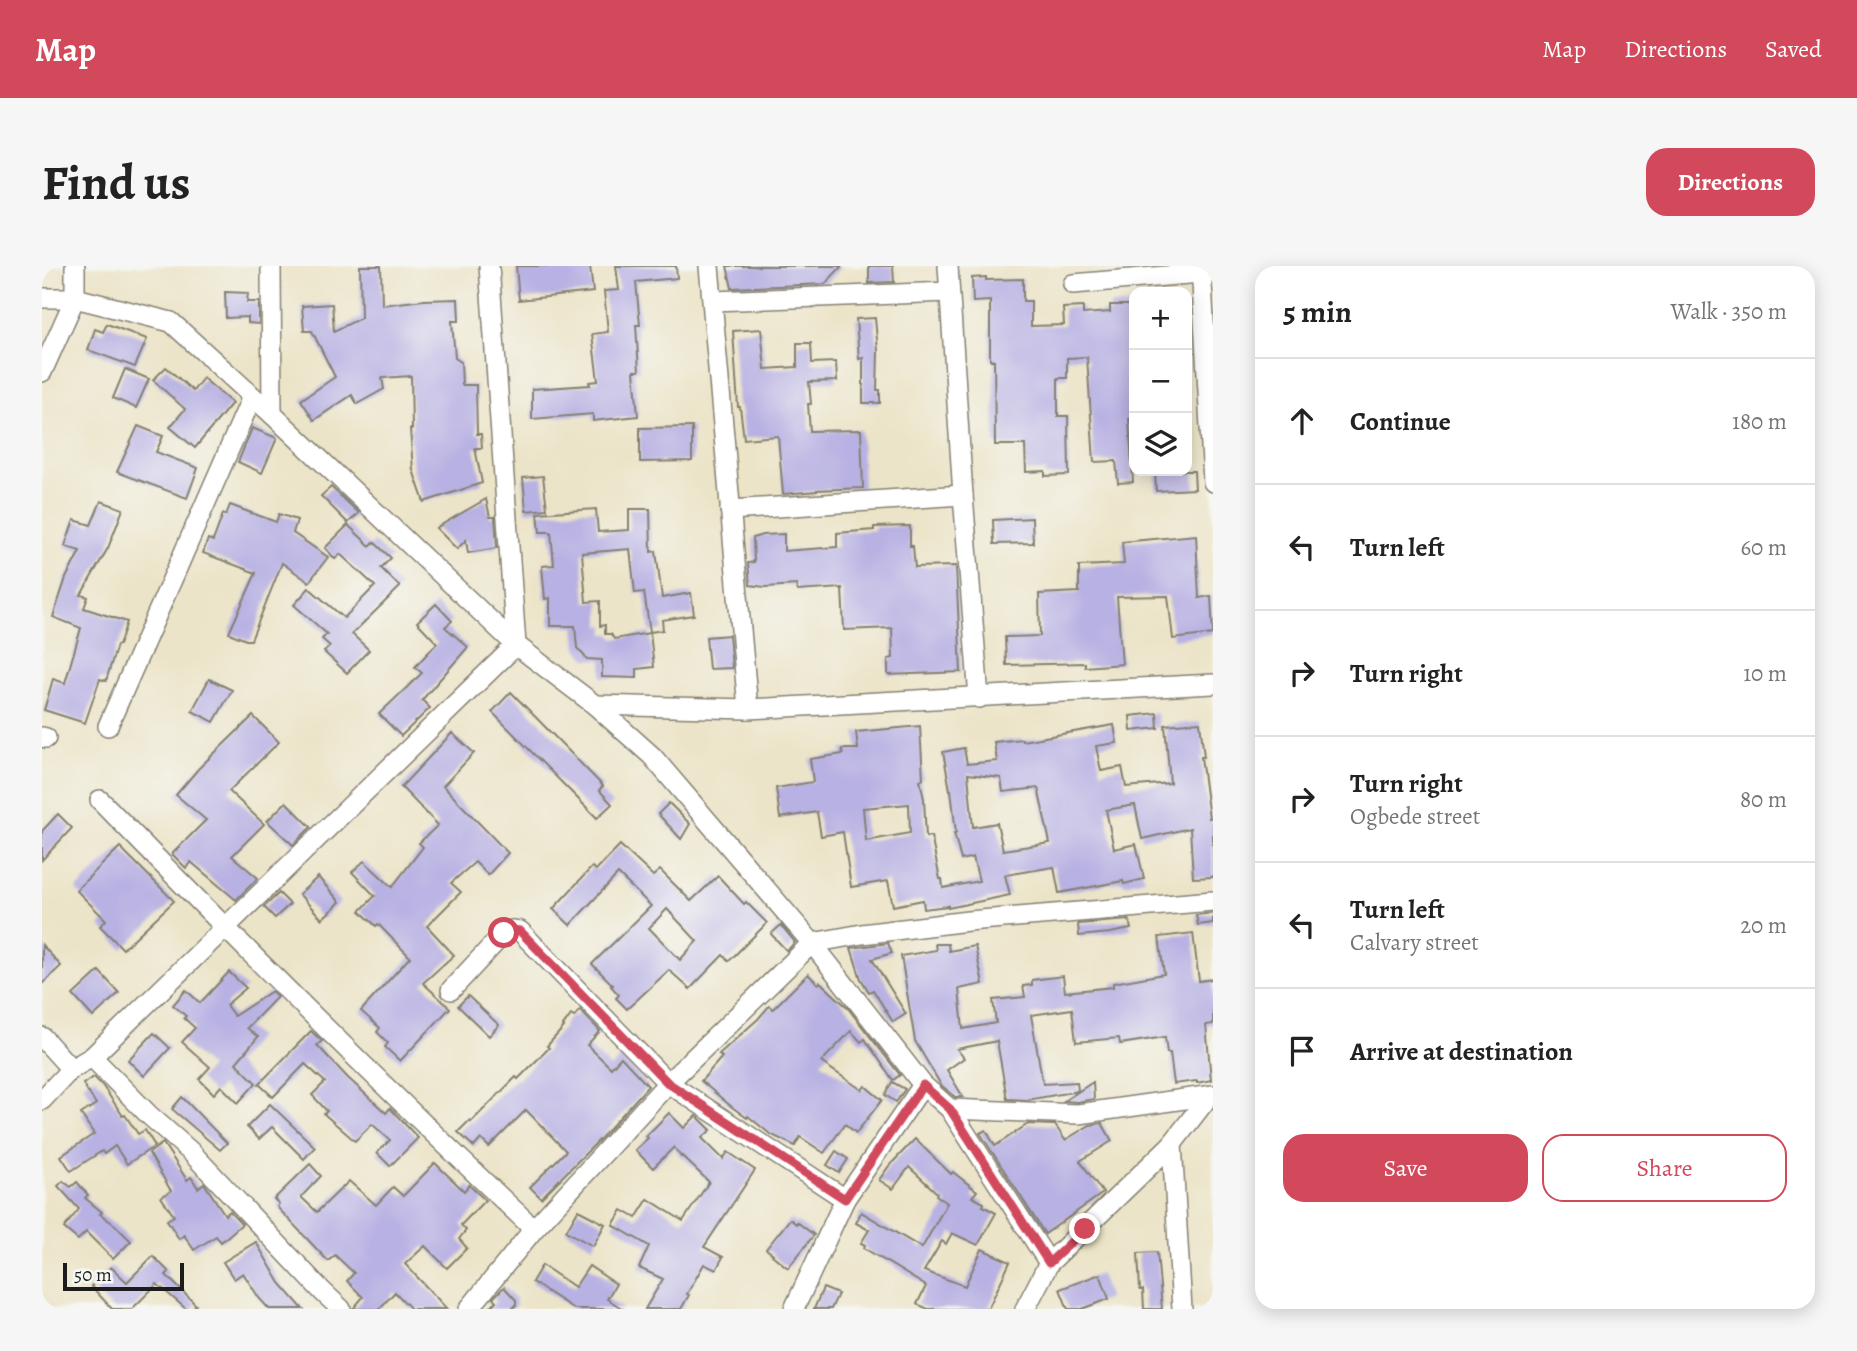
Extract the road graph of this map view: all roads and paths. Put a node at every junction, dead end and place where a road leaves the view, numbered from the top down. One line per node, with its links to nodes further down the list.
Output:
1 (75, 266): 10 (street)
2 (271, 266): 14 (street)
3 (489, 266): 19 (street)
4 (709, 266): 11 (street)
5 (948, 266): 8 (street)
6 (1205, 270): 7 (street); 15 (street)
7 (1073, 284)
8 (949, 292): 11 (street); 17 (street)
9 (42, 298): 10 (street)
10 (75, 298): 12 (street); 13 (street)
11 (713, 301): 18 (street)
12 (42, 372)
13 (252, 397): 14 (street); 24 (street)
14 (272, 414): 19 (street)
15 (1213, 476): 16 (street)
16 (1213, 482)
17 (963, 495): 18 (street); 21 (street)
18 (730, 510): 23 (street)
19 (516, 645): 22 (street); 27 (street)
20 (1213, 684): 21 (street)
21 (979, 698): 23 (street)
22 (595, 705): 23 (street); 28 (street)
23 (748, 709)
24 (108, 726)
25 (100, 800): 27 (street)
26 (1213, 901): 28 (street)
27 (225, 929): 31 (street); 40 (street)
28 (812, 943): 33 (street); 34 (street)
29 (451, 990): 33 (street)
30 (42, 1037): 32 (street)
31 (92, 1056): 32 (street); 42 (street)
32 (71, 1069): 36 (street)
33 (668, 1083): 39 (street); 40 (street)
34 (923, 1085): 37 (street); 39 (street)
35 (1211, 1096): 37 (street); 38 (street)
36 (42, 1100)
37 (950, 1109): 41 (street)
38 (1172, 1144): 41 (street); 46 (street)
39 (845, 1199): 44 (street)
40 (534, 1229): 43 (street)
41 (1049, 1263): 45 (street)
42 (341, 1309)
43 (470, 1309)
44 (794, 1309)
45 (1025, 1309)
46 (1182, 1309)

